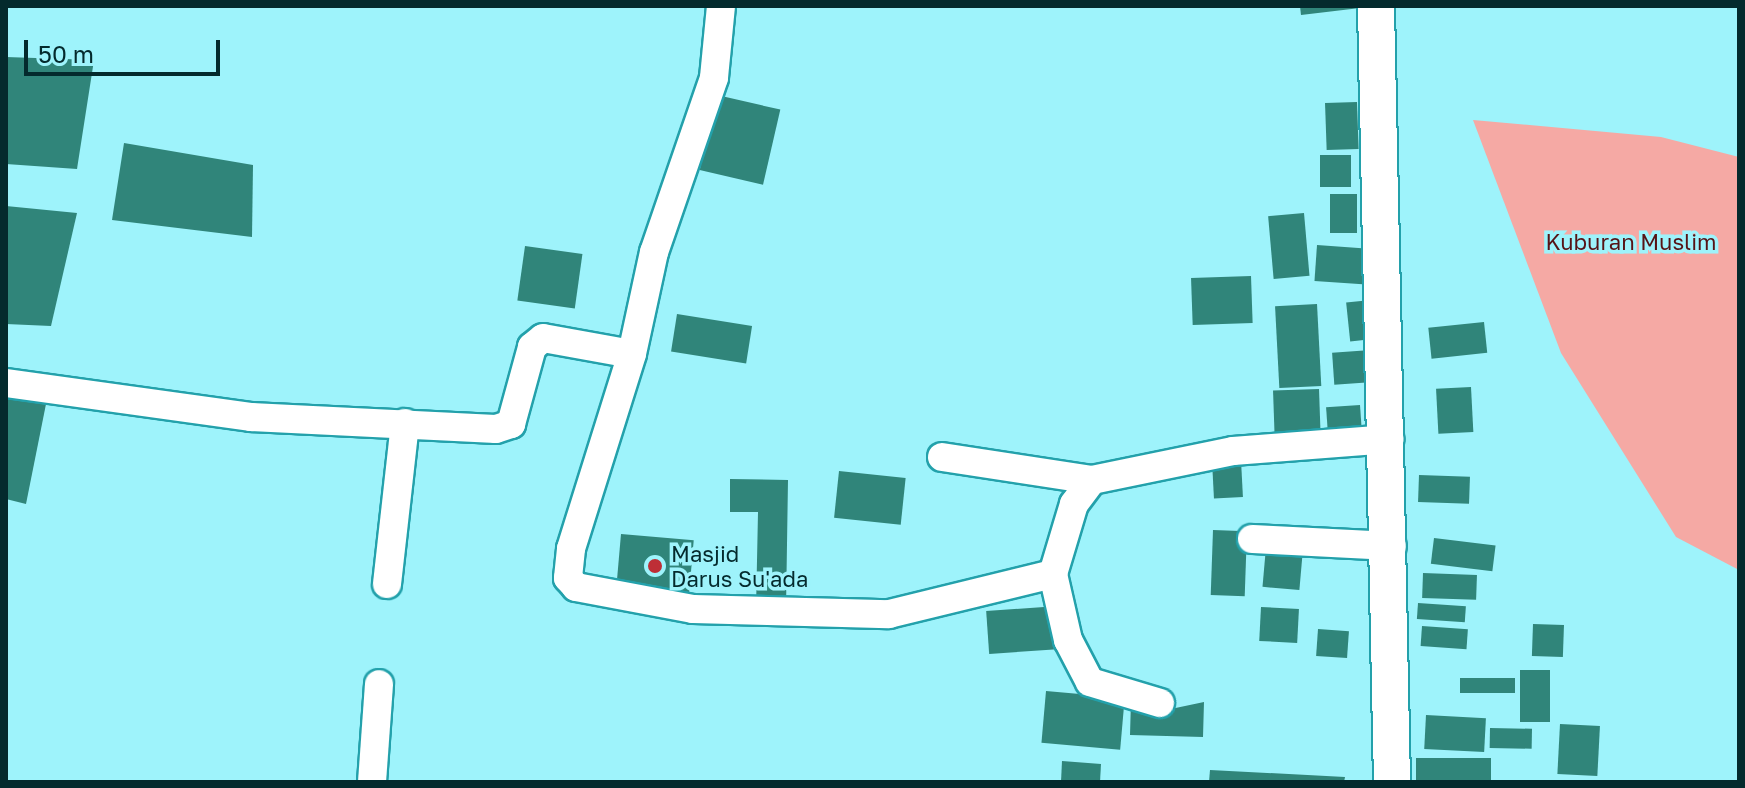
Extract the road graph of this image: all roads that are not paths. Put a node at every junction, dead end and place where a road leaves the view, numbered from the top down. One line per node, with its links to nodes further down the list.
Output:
1 (721, 6): 3 (street)
2 (1376, 6): 6 (street)
3 (632, 354): 5 (street); 11 (street)
4 (6, 383): 5 (street)
5 (405, 423): 12 (street)
6 (1390, 439): 8 (street); 10 (street)
7 (942, 457): 8 (street)
8 (1092, 480): 11 (street)
9 (1252, 539): 10 (street)
10 (1392, 546): 16 (street)
11 (1053, 574): 14 (street)
12 (387, 584)
13 (379, 684): 15 (street)
14 (1160, 703)
15 (372, 782)
16 (1392, 782)

